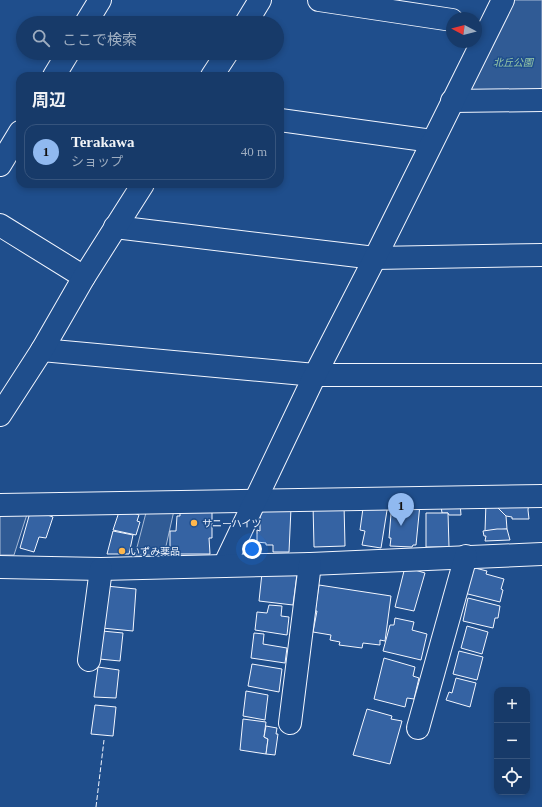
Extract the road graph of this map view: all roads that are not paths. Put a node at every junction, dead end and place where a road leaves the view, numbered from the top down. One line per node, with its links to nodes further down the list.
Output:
1 (100, 0): 5 (street)
2 (260, 0): 6 (street)
3 (319, 0): 7 (street)
4 (503, 0): 8 (street)
5 (90, 16)
6 (250, 16)
7 (446, 19)
8 (483, 25): 14 (street)
9 (64, 60): 11 (street)
10 (222, 60): 12 (street)
11 (56, 72)
12 (215, 72)
13 (542, 100): 14 (street)
14 (452, 101): 17 (street)
15 (284, 121): 17 (street)
16 (16, 139): 18 (street)
17 (432, 141): 23 (street)
18 (0, 165)
19 (140, 188): 21 (street)
20 (0, 225): 24 (street)
21 (115, 228): 23 (street); 24 (street)
22 (542, 255): 23 (street)
23 (375, 258): 26 (street)
24 (84, 277): 25 (street)
25 (42, 350): 26 (street); 28 (street)
26 (315, 375): 27 (street); 30 (street)
27 (542, 375)
28 (0, 415)
29 (542, 496): 30 (street)
30 (255, 500): 31 (street); 35 (street)
31 (0, 505)
32 (542, 554): 33 (street)
33 (466, 556): 34 (street); 40 (street)
34 (310, 564): 35 (street); 39 (street)
35 (224, 566): 37 (street)
36 (0, 567): 37 (street)
37 (101, 569): 38 (street)
38 (89, 660)
39 (290, 723)
40 (418, 728)

